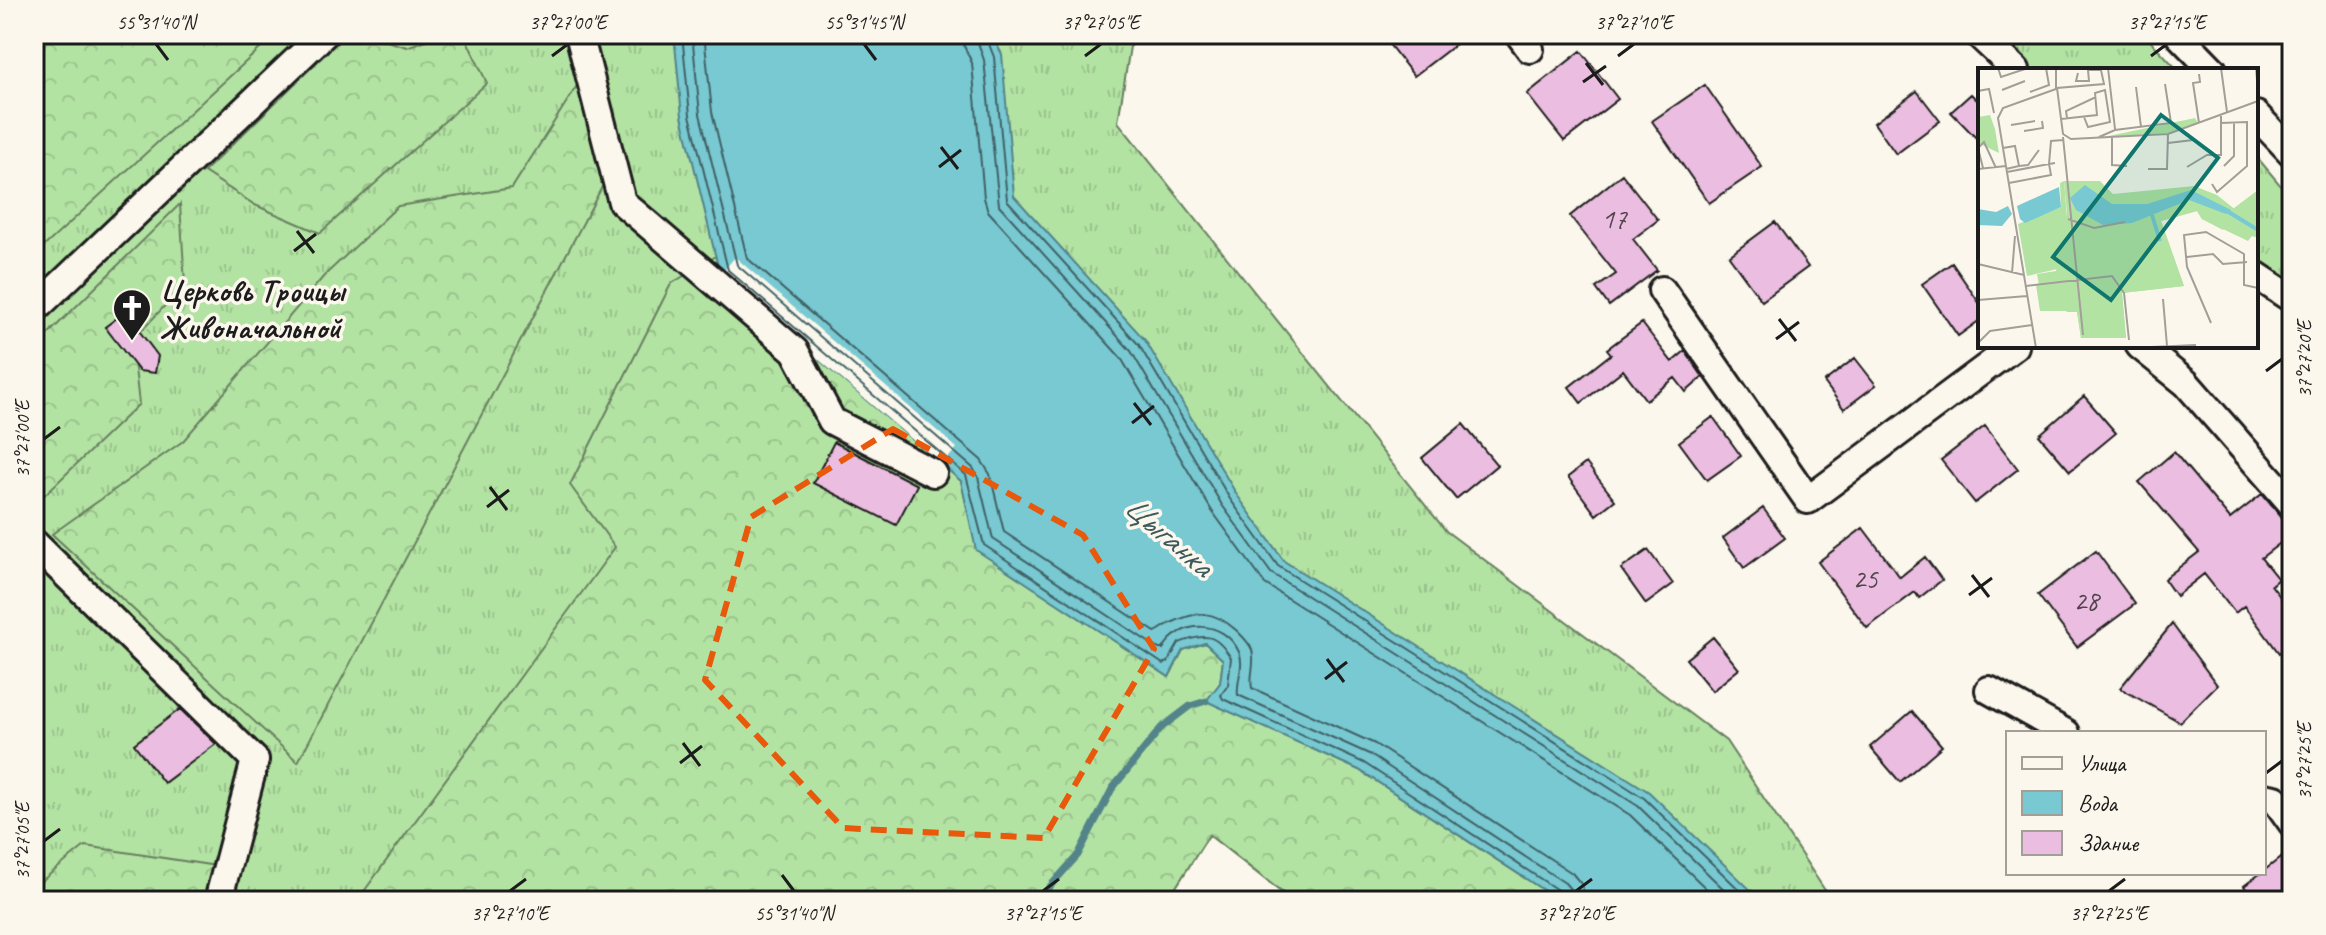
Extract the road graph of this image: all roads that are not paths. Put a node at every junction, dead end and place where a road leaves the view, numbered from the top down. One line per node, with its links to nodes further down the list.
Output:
1 (324, 34): 12 (street)
2 (579, 34): 15 (street)
3 (1978, 34): 5 (street)
4 (2178, 34): 6 (street)
5 (2014, 68)
6 (2211, 68)
7 (2258, 117): 8 (street)
8 (2292, 153)
9 (2258, 276): 11 (street)
10 (1662, 290): 13 (street)
11 (2292, 299)
12 (34, 310)
13 (2012, 348)
14 (2142, 348): 16 (street)
15 (933, 473)
16 (2292, 504)
17 (34, 543): 22 (street)
18 (1989, 690): 19 (street)
19 (2062, 731)
20 (2266, 797): 21 (street)
21 (2292, 823)
22 (218, 901)

